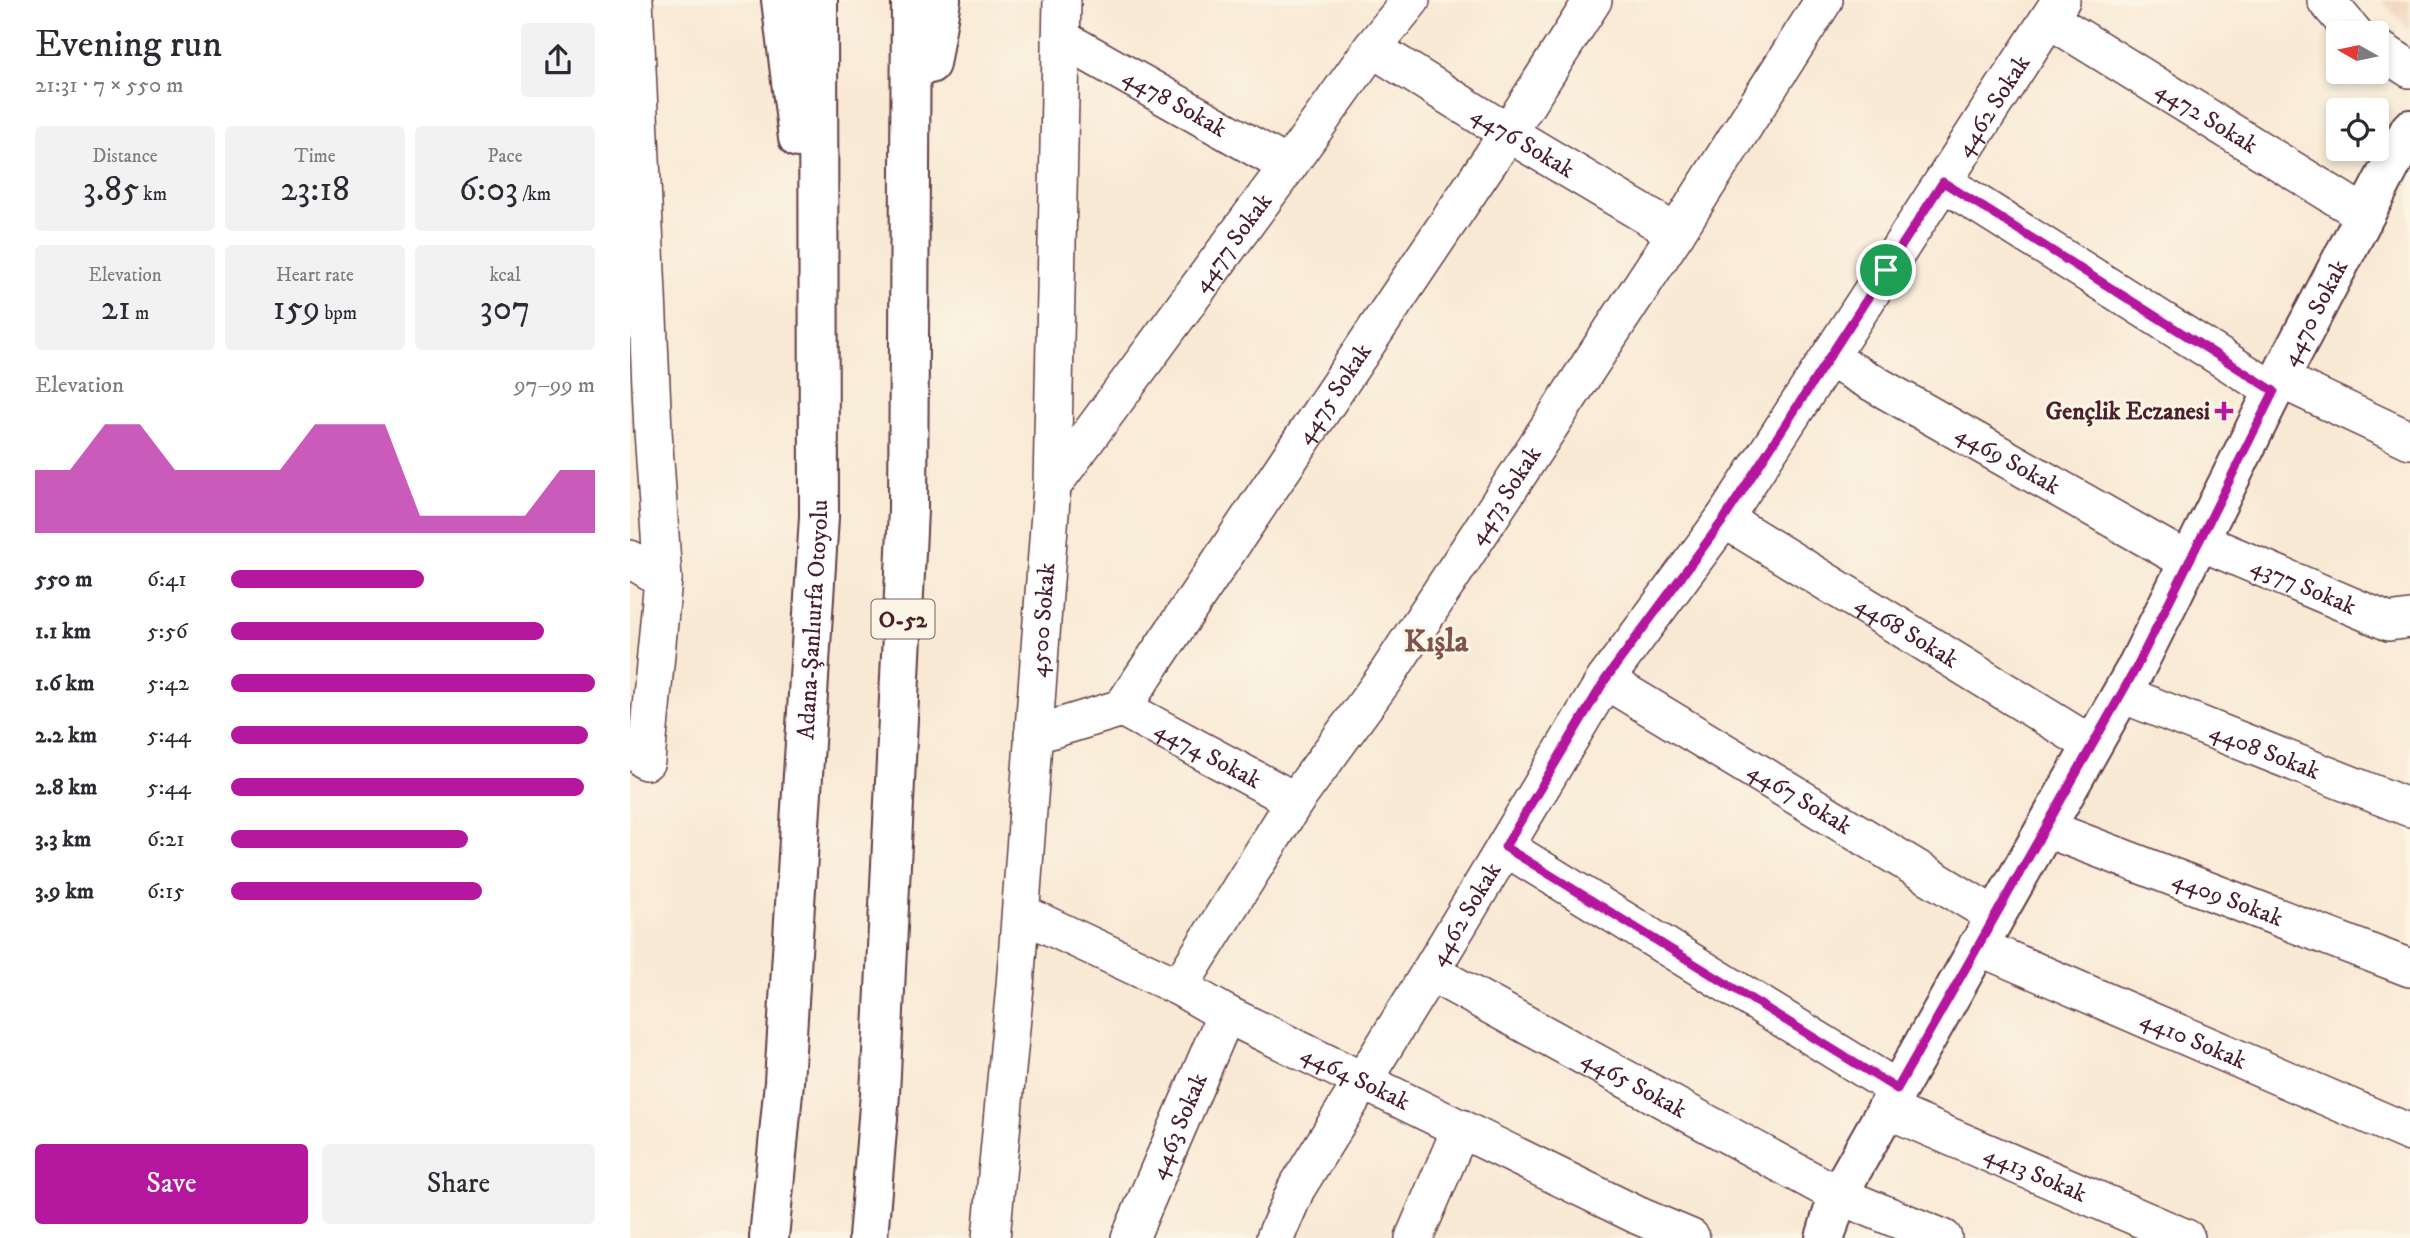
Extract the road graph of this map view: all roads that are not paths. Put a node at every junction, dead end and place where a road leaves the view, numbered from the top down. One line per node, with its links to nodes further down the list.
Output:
1 (634, 0): 28 (street)
2 (780, 0): 25 (main road)
3 (818, 0): 25 (main road, Adana-Şanlıurfa Otoyolu)
4 (911, 0): 17 (main road, O-52)
5 (941, 0): 17 (main road)
6 (1062, 0): 13 (street, 4500 Sokak)
7 (1593, 0): 19 (street, 4475 Sokak)
8 (1824, 0): 24 (street, 4473 Sokak)
9 (2326, 0): 12 (street)
10 (1399, 4): 14 (street, 4477 Sokak)
11 (2055, 10): 22 (street, 4462 Sokak); 23 (street, 4472 Sokak)
12 (2344, 21)
13 (1061, 38): 20 (street, 4478 Sokak); 30 (street, 4500 Sokak)
14 (1372, 48): 19 (street, 4476 Sokak); 20 (street, 4477 Sokak)
15 (2389, 55): 16 (street)
16 (2410, 69)
17 (912, 120): 60 (main road, O-52)
18 (2410, 129): 21 (main road, 4470 Sokak)
19 (1508, 133): 24 (street, 4476 Sokak); 38 (street, 4475 Sokak)
20 (1288, 166): 30 (street, 4477 Sokak)
21 (2399, 176): 23 (main road, 4470 Sokak)
22 (1943, 182): 26 (street, 4462 Sokak); 27 (street)
23 (2365, 215): 27 (main road, 4470 Sokak)
24 (1676, 233): 42 (street, 4473 Sokak)
25 (819, 300): 59 (main road, Adana-Şanlıurfa Otoyolu)
26 (1829, 358): 31 (street, 4462 Sokak); 32 (street, 4469 Sokak)
27 (2277, 385): 29 (street); 32 (main road, 4470 Sokak)
28 (641, 424): 34 (street)
29 (2410, 440)
30 (1052, 486): 39 (street, 4500 Sokak)
31 (1724, 519): 36 (street, 4462 Sokak); 40 (street, 4468 Sokak)
32 (2194, 552): 35 (street, 4377 Sokak); 37 (main road, 4470 Sokak)
33 (630, 559): 34 (street)
34 (663, 579): 41 (street)
35 (2410, 619)
36 (1605, 680): 45 (street, 4462 Sokak); 47 (street, 4467 Sokak)
37 (2122, 694): 40 (main road, 4470 Sokak); 43 (street, 4408 Sokak)
38 (1122, 708): 39 (street); 42 (street, 4474 Sokak)
39 (1034, 735): 46 (street, 4500 Sokak)
40 (2092, 745): 44 (main road, 4470 Sokak)
41 (646, 761)
42 (1296, 801): 50 (street, 4473 Sokak)
43 (2410, 808)
44 (2045, 828): 47 (main road, 4470 Sokak); 48 (street, 4409 Sokak)
45 (1505, 847): 49 (street, 4462 Sokak); 53 (street, 4413 Sokak)
46 (1021, 912): 50 (street, 4464 Sokak); 61 (street, 4500 Sokak)
47 (1986, 931): 53 (main road, 4470 Sokak); 55 (street, 4410 Sokak)
48 (2410, 968)
49 (1430, 972): 52 (street, 4462 Sokak); 56 (street, 4465 Sokak)
50 (1180, 987): 51 (street, 4464 Sokak)
51 (1226, 1014): 52 (street, 4464 Sokak); 58 (street, 4463 Sokak)
52 (1362, 1079): 54 (street, 4464 Sokak); 62 (street, 4462 Sokak)
53 (1892, 1099): 56 (main road, 4470 Sokak); 67 (street, 4413 Sokak)
54 (1461, 1128): 57 (street, 4464 Sokak); 63 (street)
55 (2410, 1133)
56 (1838, 1195): 65 (main road, 4470 Sokak); 66 (street, 4465 Sokak)
57 (1635, 1227): 64 (street, 4464 Sokak)
58 (1137, 1235)
59 (769, 1238)
60 (868, 1238)
61 (991, 1238)
62 (1275, 1238)
63 (1414, 1238)
64 (1690, 1238)
65 (1825, 1238)
66 (1943, 1238)
67 (2186, 1238)

